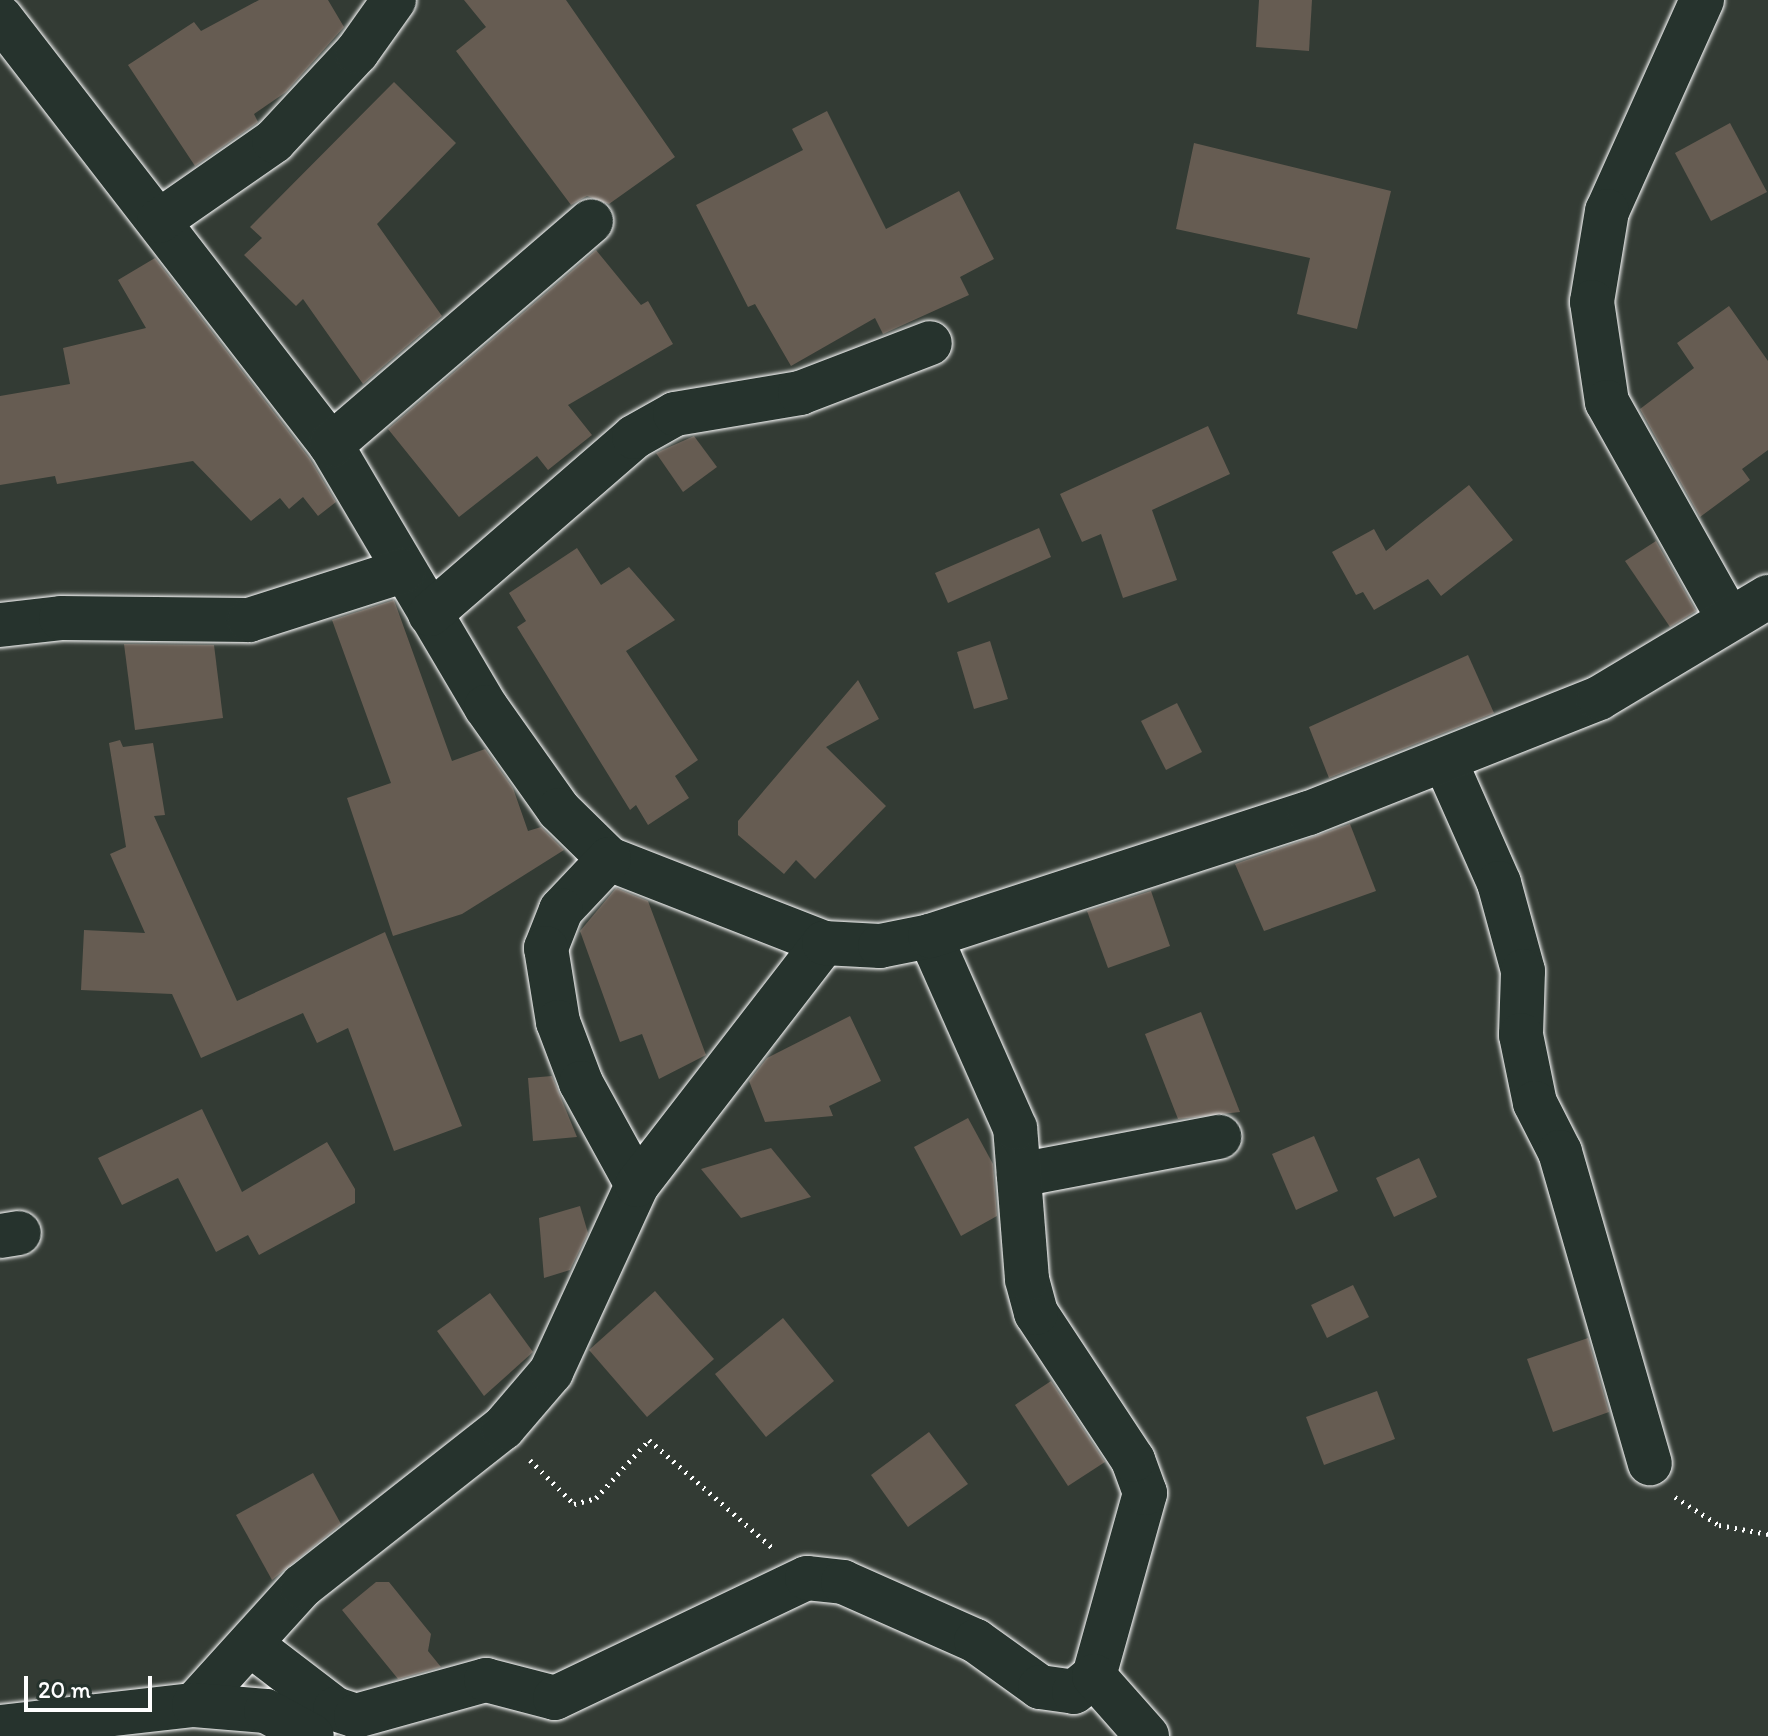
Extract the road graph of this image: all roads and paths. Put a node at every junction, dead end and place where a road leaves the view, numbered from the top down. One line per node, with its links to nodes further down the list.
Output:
1 (394, 0): 4 (street)
2 (1702, 0): 11 (street)
3 (0, 17): 4 (street)
4 (159, 221): 7 (street)
5 (591, 221): 7 (street)
6 (930, 343): 10 (street)
7 (331, 445): 8 (street)
8 (403, 571): 10 (street); 12 (street)
9 (1768, 597): 11 (street)
10 (430, 614): 14 (street)
11 (1728, 618): 13 (street)
12 (0, 625)
13 (1445, 761): 15 (street); 21 (street)
14 (609, 859): 16 (street); 19 (street)
15 (930, 936): 16 (street); 18 (street)
16 (824, 943): 19 (street)
17 (1219, 1137): 18 (street)
18 (1019, 1175): 25 (street)
19 (637, 1185): 20 (street)
20 (503, 1428): 23 (path); 24 (street)
21 (1650, 1463): 22 (path)
22 (1768, 1534)
23 (807, 1578): 24 (street); 25 (street)
24 (250, 1644): 26 (street)
25 (1094, 1676): 29 (street)
26 (194, 1705): 27 (street); 28 (street)
27 (0, 1727)
28 (312, 1736)
29 (1147, 1736)

